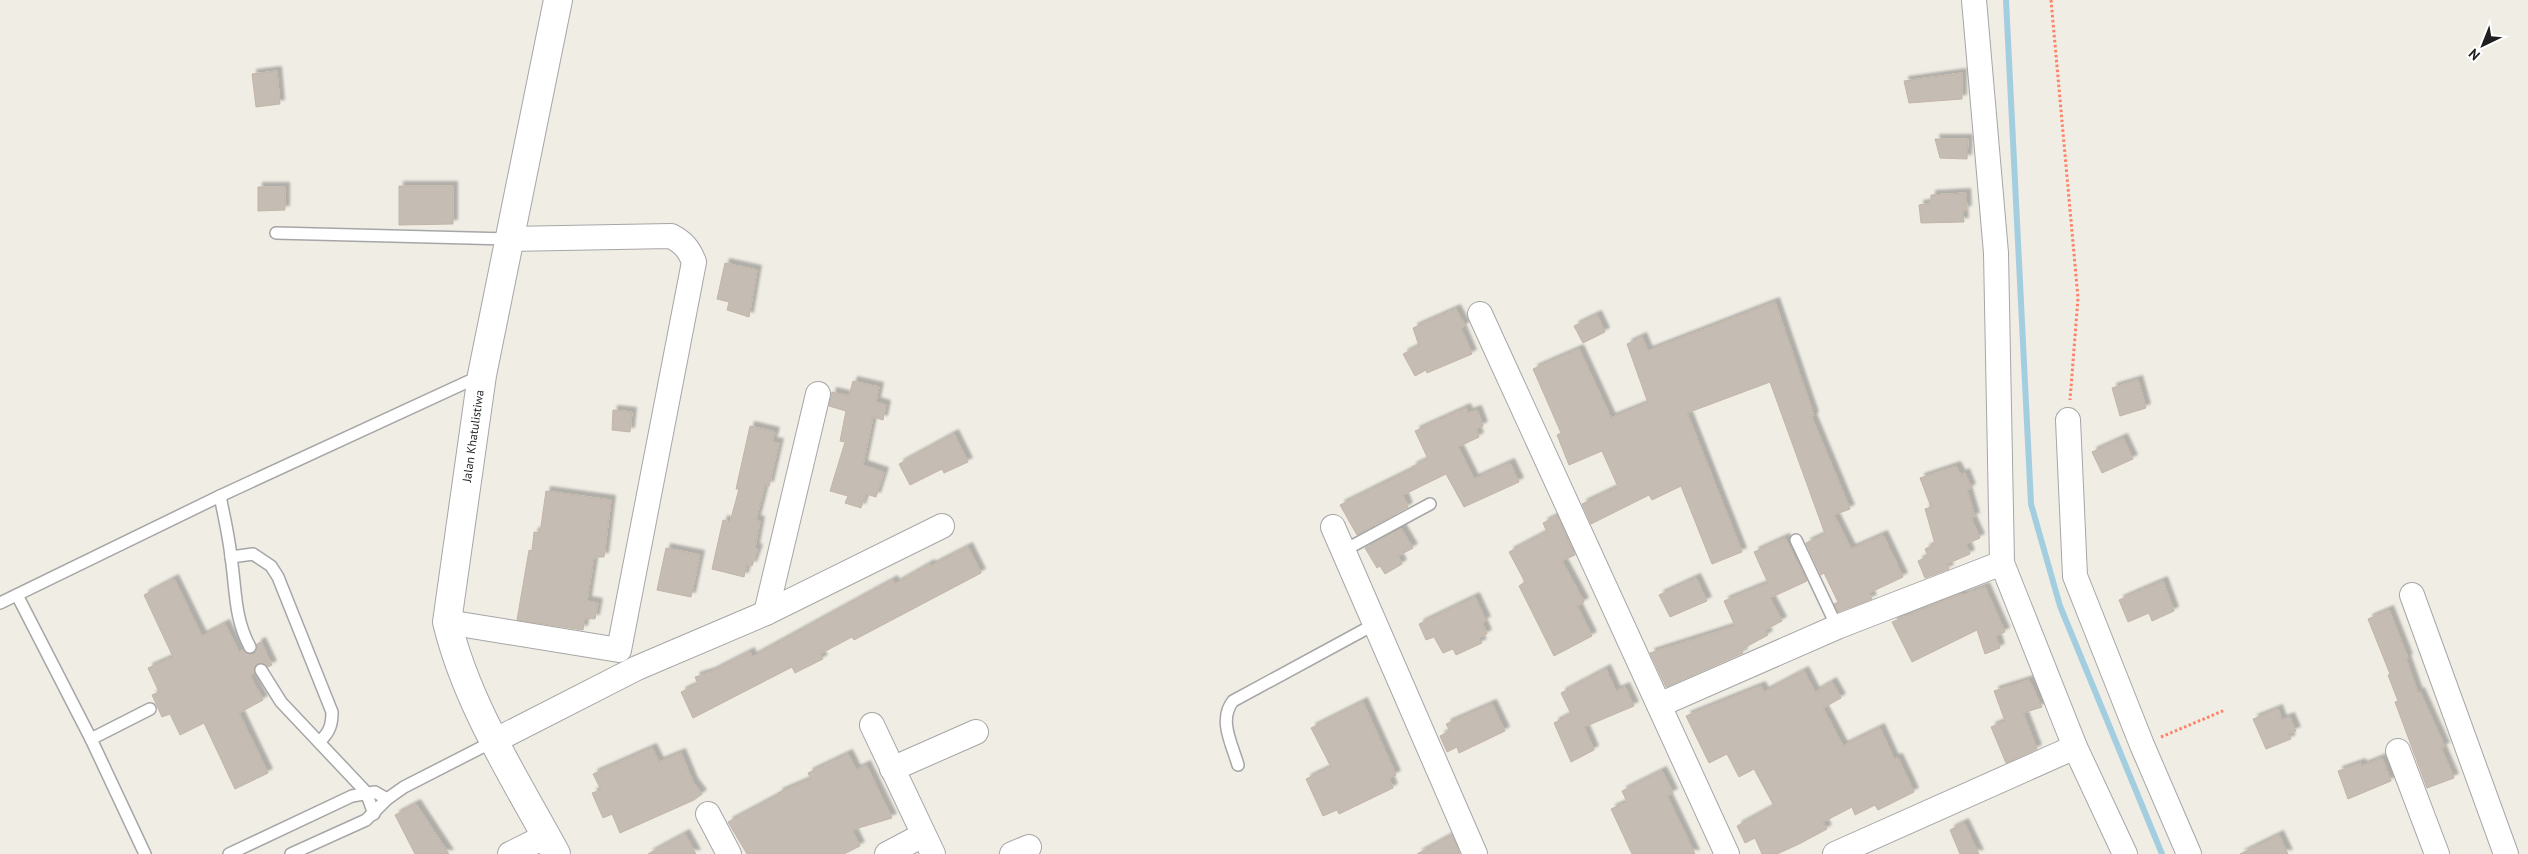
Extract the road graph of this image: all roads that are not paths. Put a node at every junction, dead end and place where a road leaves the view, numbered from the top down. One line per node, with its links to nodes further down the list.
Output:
1 (558, 0): 4 (street, Jalan Khatulistiwa)
2 (1974, 0): 16 (street)
3 (276, 233): 4 (lane)
4 (508, 239): 6 (street, Jalan Khatulistiwa); 25 (street)
5 (1480, 314): 28 (street)
6 (482, 375): 9 (lane); 21 (street, Jalan Khatulistiwa)
7 (818, 394): 20 (street)
8 (2068, 420): 55 (street)
9 (220, 496): 15 (lane); 17 (lane)
10 (1430, 504): 14 (lane)
11 (942, 526): 20 (street)
12 (1333, 527): 14 (street)
13 (1796, 540): 23 (lane)
14 (1343, 551): 22 (street)
15 (231, 558): 24 (lane); 33 (lane)
16 (2002, 563): 23 (street); 35 (street)
17 (17, 595): 19 (lane); 32 (lane)
18 (2412, 595): 57 (street)
19 (0, 603)
20 (766, 613): 26 (street)
21 (447, 622): 25 (street); 34 (street, Jalan Khatulistiwa)
22 (1375, 624): 37 (lane); 51 (street)
23 (1837, 627): 28 (street)
24 (250, 647)
25 (619, 650): 26 (street)
26 (637, 668): 34 (street)
27 (261, 670): 33 (lane)
28 (1659, 705): 52 (street)
29 (150, 709): 32 (lane)
30 (872, 725): 38 (street)
31 (976, 732): 38 (street)
32 (92, 739): 45 (lane)
33 (320, 741): 39 (lane)
34 (494, 741): 40 (lane); 43 (street, Jalan Khatulistiwa)
35 (2075, 747): 53 (street); 54 (street)
36 (2398, 751): 56 (street)
37 (1238, 765)
38 (892, 770): 44 (street)
39 (366, 792): 40 (lane); 41 (lane); 46 (lane)
40 (387, 799): 41 (lane)
41 (374, 814): 47 (lane)
42 (708, 814): 49 (street)
43 (551, 845): 48 (street)
44 (928, 845): 50 (street)
45 (145, 854)
46 (230, 854)
47 (291, 854)
48 (510, 854)
49 (729, 854)
50 (886, 854)
51 (1475, 854)
52 (1727, 854)
53 (1836, 854)
54 (2125, 854)
55 (2189, 854)
56 (2437, 854)
57 (2506, 854)

